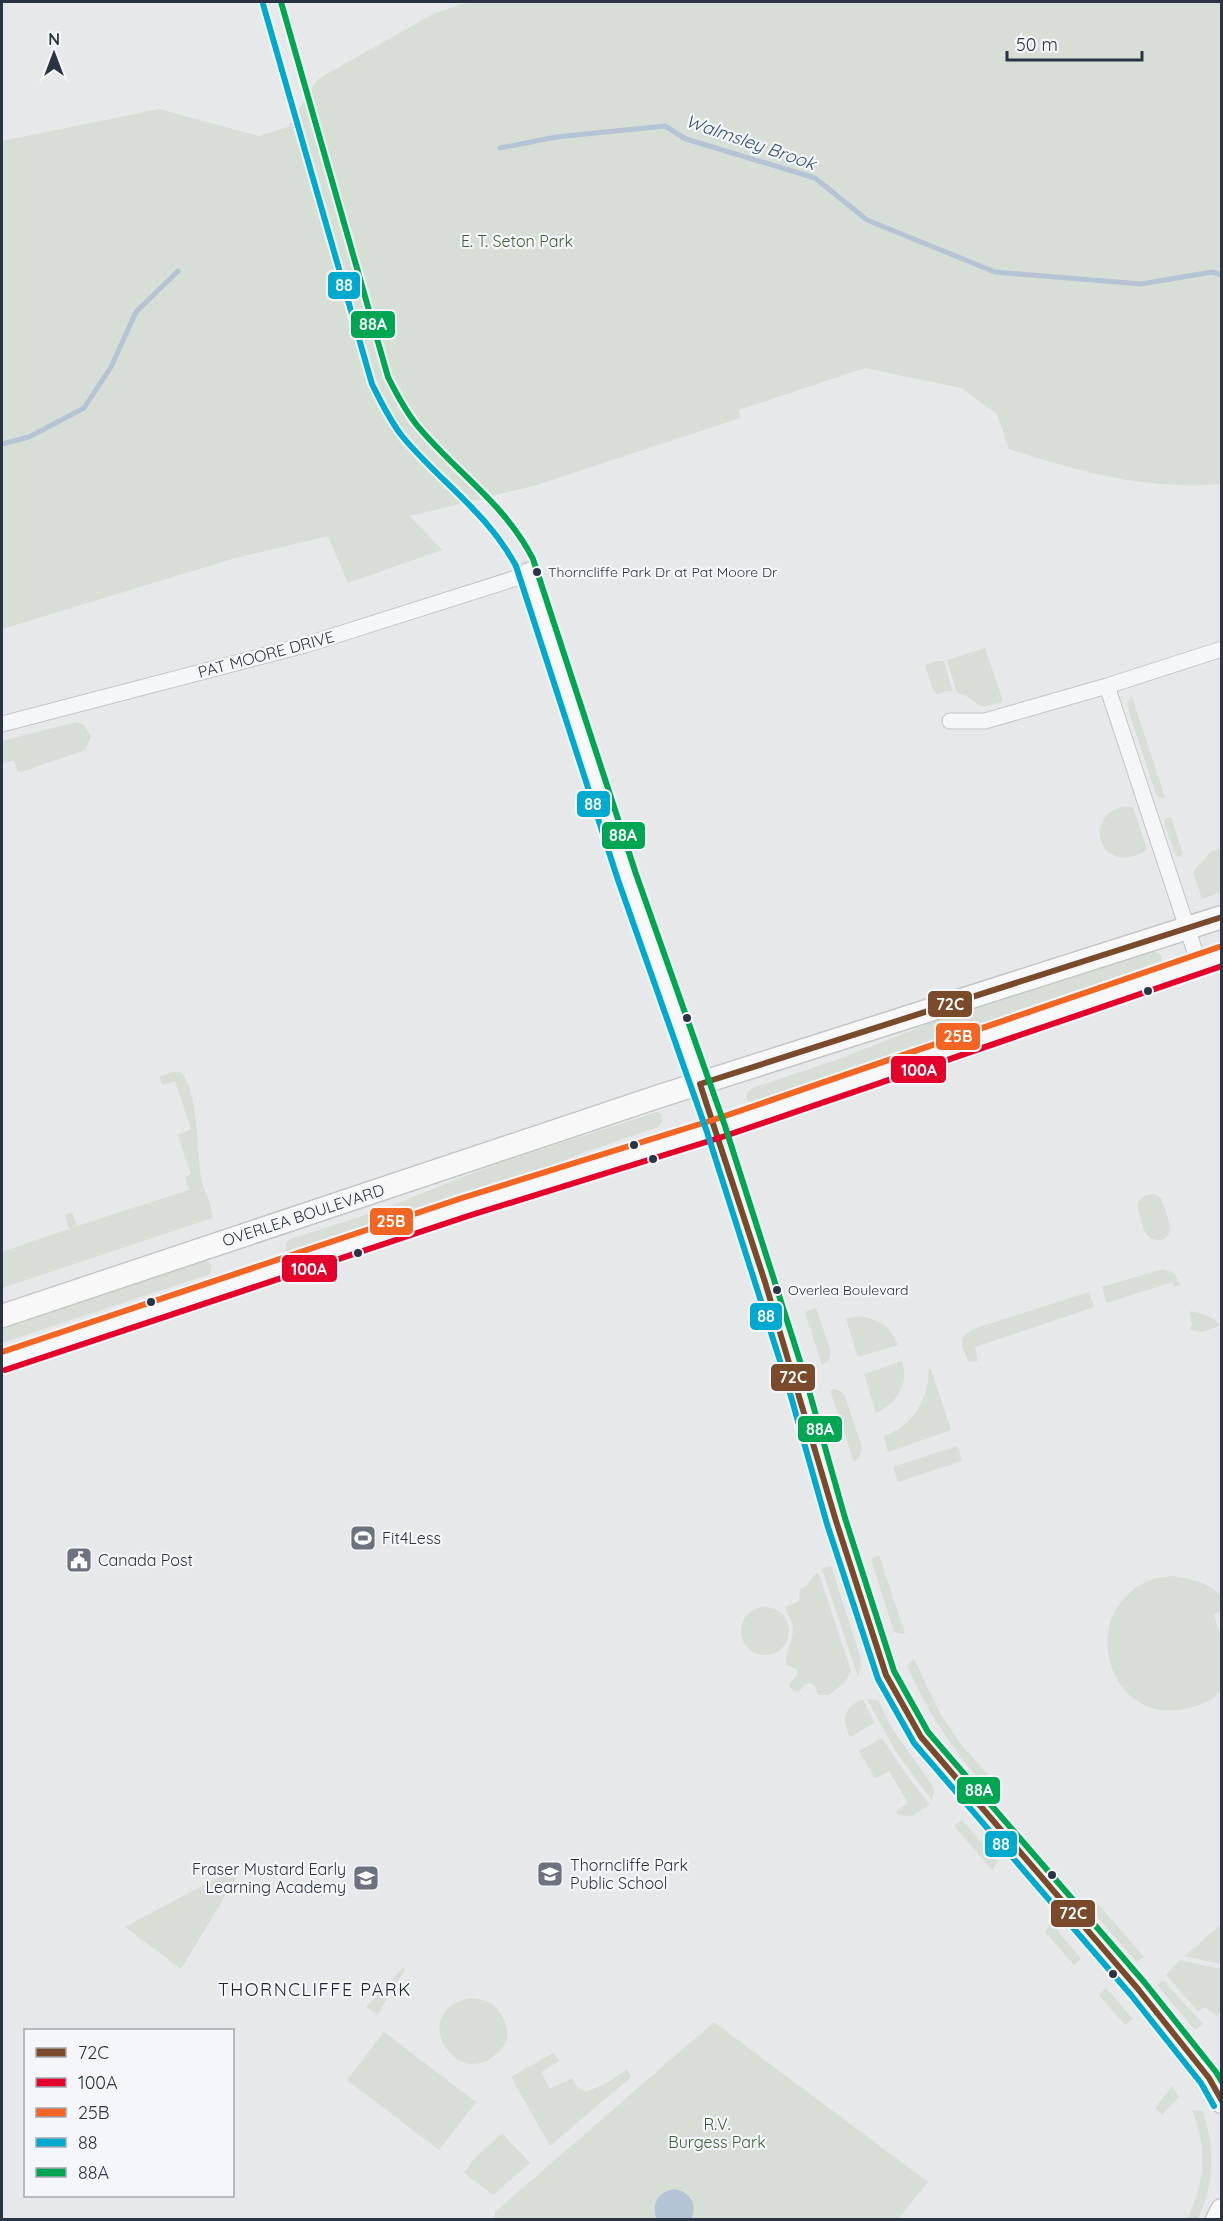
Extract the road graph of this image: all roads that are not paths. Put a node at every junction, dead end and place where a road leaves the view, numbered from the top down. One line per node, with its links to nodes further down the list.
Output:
1 (529, 574): 5 (street, PAT MOORE DRIVE); 10 (main road)
2 (1221, 649): 3 (street)
3 (1107, 686): 4 (street); 7 (street)
4 (950, 721)
5 (2, 724)
6 (1221, 917): 7 (main road, OVERLEA BOULEVARD)
7 (1186, 927): 9 (street); 10 (main road, OVERLEA BOULEVARD)
8 (1221, 956): 9 (main road)
9 (1199, 964): 11 (main road)
10 (700, 1084): 11 (main road); 12 (main road, OVERLEA BOULEVARD)
11 (716, 1129): 13 (main road); 14 (main road)
12 (2, 1316)
13 (2, 1361)
14 (1221, 2102)
15 (1221, 2210): 16 (main road)
16 (1217, 2220)

